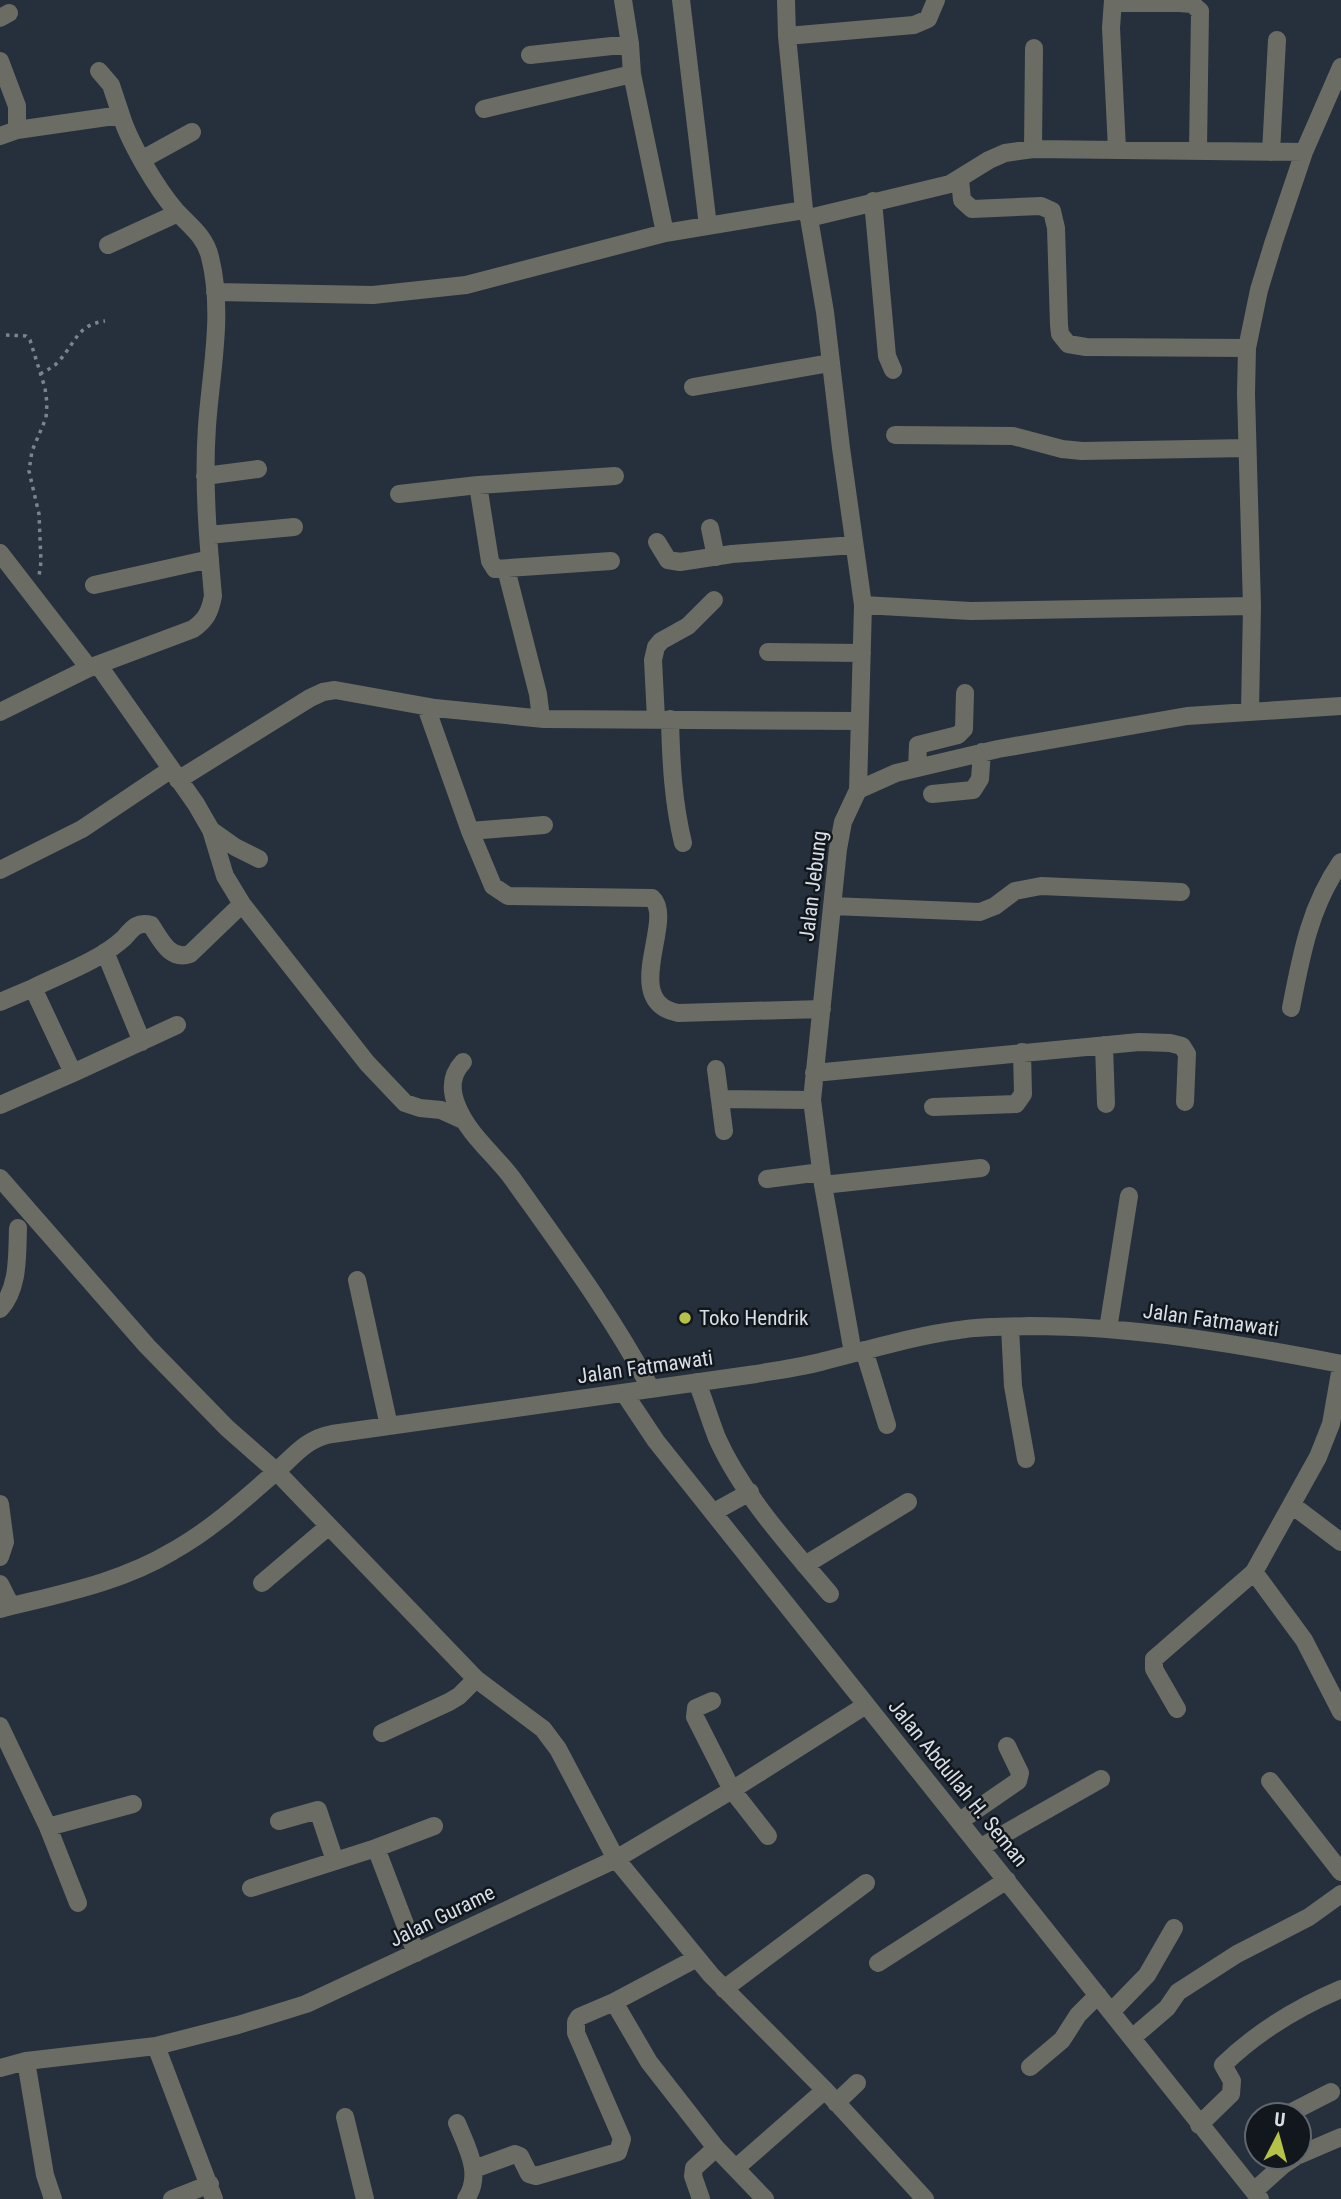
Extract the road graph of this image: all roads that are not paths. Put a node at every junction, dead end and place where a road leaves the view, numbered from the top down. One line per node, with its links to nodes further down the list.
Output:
1 (623, 0): 8 (street)
2 (681, 0): 30 (street)
3 (786, 0): 6 (street)
4 (936, 0): 6 (street)
5 (1113, 1): 21 (street); 22 (street)
6 (787, 36): 29 (street)
7 (1277, 40): 23 (street)
8 (630, 44): 10 (street); 14 (street)
9 (1034, 48): 20 (street)
10 (530, 55)
11 (0, 61): 19 (street)
12 (1341, 66): 15 (street)
13 (99, 71): 17 (street)
14 (632, 74): 16 (street); 31 (street)
15 (1333, 107): 24 (street)
16 (484, 109)
17 (121, 115): 19 (street); 25 (street)
18 (192, 132): 25 (street)
19 (9, 133)
20 (1033, 149): 21 (street); 26 (street)
21 (1117, 149): 22 (street)
22 (1198, 150): 23 (street)
23 (1271, 152): 24 (street)
24 (1304, 152): 34 (street)
25 (143, 159): 28 (street)
26 (960, 179): 27 (street); 34 (street)
27 (873, 201): 29 (street); 36 (street)
28 (178, 213): 32 (street); 33 (street)
29 (806, 214): 30 (street); 35 (street)
30 (708, 226): 31 (street)
31 (664, 233): 33 (street)
32 (108, 245)
33 (215, 292): 41 (street)
34 (1247, 348): 39 (street)
35 (830, 363): 37 (street); 49 (street)
36 (893, 370)
37 (693, 387)
38 (895, 435): 39 (street)
39 (1247, 448): 58 (street)
40 (258, 469): 41 (street)
41 (205, 476): 47 (street)
42 (615, 476): 43 (street)
43 (478, 485): 44 (street); 54 (street)
44 (399, 494)
45 (295, 527): 47 (street)
46 (710, 528): 51 (street)
47 (208, 535): 52 (street)
48 (657, 542): 51 (street)
49 (855, 545): 51 (street); 57 (street)
50 (0, 553): 61 (street)
51 (716, 557)
52 (210, 559): 55 (street); 61 (street)
53 (611, 561): 54 (street)
54 (506, 569): 67 (street)
55 (94, 585)
56 (713, 600): 68 (street)
57 (863, 605): 58 (street); 60 (street)
58 (1252, 606): 65 (street)
59 (768, 652): 60 (street)
60 (862, 653): 69 (street)
61 (94, 667): 66 (street); 72 (street)
62 (965, 693): 71 (street)
63 (1341, 706): 65 (street)
64 (426, 707): 67 (street); 72 (street); 77 (street)
65 (1250, 711): 70 (street)
66 (0, 712)
67 (541, 718): 68 (street)
68 (663, 719): 69 (street); 78 (street)
69 (860, 721): 73 (street)
70 (982, 752): 71 (street); 74 (street)
71 (917, 768): 73 (street)
72 (174, 775): 76 (street); 81 (street)
73 (858, 790): 84 (street, Jalan Jebung)
74 (932, 793)
75 (544, 824): 77 (street)
76 (211, 830): 79 (street); 83 (street)
77 (470, 831): 89 (street)
78 (683, 843)
79 (259, 859)
80 (1339, 869): 88 (street)
81 (0, 870)
82 (1181, 892): 84 (street)
83 (242, 904): 85 (street); 104 (street)
84 (832, 906): 89 (street, Jalan Jebung)
85 (105, 952): 86 (street); 91 (street)
86 (33, 988): 87 (street); 96 (street)
87 (0, 1002)
88 (1292, 1008)
89 (822, 1009): 97 (street, Jalan Jebung)
90 (177, 1025): 91 (street)
91 (142, 1042): 96 (street)
92 (1104, 1045): 93 (street); 100 (street); 101 (street)
93 (1022, 1052): 97 (street); 103 (street)
94 (463, 1062): 104 (street)
95 (716, 1069): 98 (street)
96 (73, 1073): 102 (street)
97 (814, 1073): 99 (street, Jalan Jebung)
98 (720, 1099): 99 (street); 105 (street)
99 (812, 1100): 109 (street, Jalan Jebung)
100 (1185, 1102)
101 (1106, 1104)
102 (0, 1105)
103 (933, 1107)
104 (463, 1120): 120 (street)
105 (724, 1131)
106 (981, 1168): 109 (street)
107 (0, 1178): 111 (street)
108 (767, 1179): 109 (street)
109 (822, 1179): 117 (street, Jalan Jebung)
110 (1129, 1196): 116 (street)
111 (38, 1222): 112 (street); 125 (street)
112 (9, 1228): 114 (street)
113 (357, 1280): 123 (street)
114 (0, 1309)
115 (1010, 1327): 116 (street, Jalan Fatmawati); 117 (street, Jalan Fatmawati); 124 (street)
116 (1108, 1329): 118 (street, Jalan Fatmawati)
117 (859, 1351): 119 (street, Jalan Fatmawati); 122 (street, Jalan Jebung)
118 (1341, 1365): 129 (street)
119 (697, 1382): 120 (street, Jalan Fatmawati); 126 (street)
120 (651, 1389): 121 (street, Jalan Fatmawati)
121 (624, 1393): 123 (street, Jalan Fatmawati); 130 (street, Jalan Abdullah H. Seman)
122 (887, 1425)
123 (388, 1426): 125 (street, Jalan Fatmawati)
124 (1026, 1459)
125 (277, 1472): 131 (street); 139 (street, Jalan Fatmawati)
126 (750, 1492): 130 (street); 134 (street)
127 (908, 1502): 134 (street)
128 (0, 1504): 133 (street)
129 (1292, 1505): 132 (street); 135 (street)
130 (714, 1512): 142 (street, Jalan Abdullah H. Seman)
131 (329, 1526): 136 (street); 140 (street)
132 (1341, 1542)
133 (0, 1557)
134 (805, 1565): 138 (street)
135 (1254, 1572): 143 (street); 144 (street)
136 (262, 1583)
137 (0, 1584): 139 (street)
138 (830, 1594)
139 (5, 1607)
140 (476, 1679): 146 (street); 159 (street)
141 (712, 1701): 150 (street)
142 (866, 1705): 150 (street, Jalan Gurame); 153 (street, Jalan Abdullah H. Seman)
143 (1177, 1709)
144 (1341, 1712)
145 (0, 1726): 155 (street)
146 (382, 1733)
147 (1007, 1746): 153 (street)
148 (1101, 1779): 157 (street)
149 (1270, 1781): 161 (street)
150 (732, 1790): 156 (street); 159 (street, Jalan Gurame)
151 (133, 1804): 155 (street)
152 (279, 1821): 160 (street)
153 (960, 1821): 157 (street, Jalan Abdullah H. Seman)
154 (433, 1826): 158 (street)
155 (48, 1827): 166 (street)
156 (768, 1836)
157 (981, 1847): 162 (street, Jalan Abdullah H. Seman)
158 (376, 1848): 160 (street); 168 (street)
159 (616, 1859): 168 (street, Jalan Gurame); 169 (street)
160 (335, 1861): 164 (street)
161 (1341, 1872)
162 (1007, 1880): 170 (street); 173 (street, Jalan Abdullah H. Seman)
163 (866, 1882): 171 (street)
164 (251, 1888)
165 (1341, 1894): 176 (street)
166 (78, 1903)
167 (1174, 1928): 175 (street)
168 (416, 1953): 177 (street, Jalan Gurame)
169 (697, 1958): 171 (street); 174 (street)
170 (878, 1963)
171 (724, 1989): 183 (street)
172 (1341, 1989): 187 (street)
173 (1098, 1995): 175 (street, Jalan Abdullah H. Seman); 179 (street)
174 (614, 2002): 189 (street); 192 (street)
175 (1111, 2012): 176 (street, Jalan Abdullah H. Seman)
176 (1132, 2038): 187 (street, Jalan Abdullah H. Seman)
177 (156, 2046): 178 (street, Jalan Gurame); 194 (street)
178 (26, 2061): 180 (street, Jalan Gurame); 196 (street)
179 (1030, 2067)
180 (0, 2068)
181 (857, 2083): 183 (street)
182 (1331, 2092): 184 (street)
183 (830, 2096): 191 (street); 202 (street)
184 (1313, 2101)
185 (345, 2117): 198 (street)
186 (457, 2123): 192 (street)
187 (1199, 2125): 195 (street, Jalan Abdullah H. Seman)
188 (1341, 2137): 190 (street)
189 (716, 2148): 191 (street); 200 (street)
190 (1313, 2149)
191 (736, 2168): 201 (street)
192 (474, 2169): 199 (street)
193 (1280, 2171): 195 (street)
194 (212, 2192): 197 (street)
195 (1257, 2195)
196 (53, 2199)
197 (172, 2199)
198 (365, 2199)
199 (466, 2199)
200 (701, 2199)
201 (765, 2199)
202 (925, 2199)

